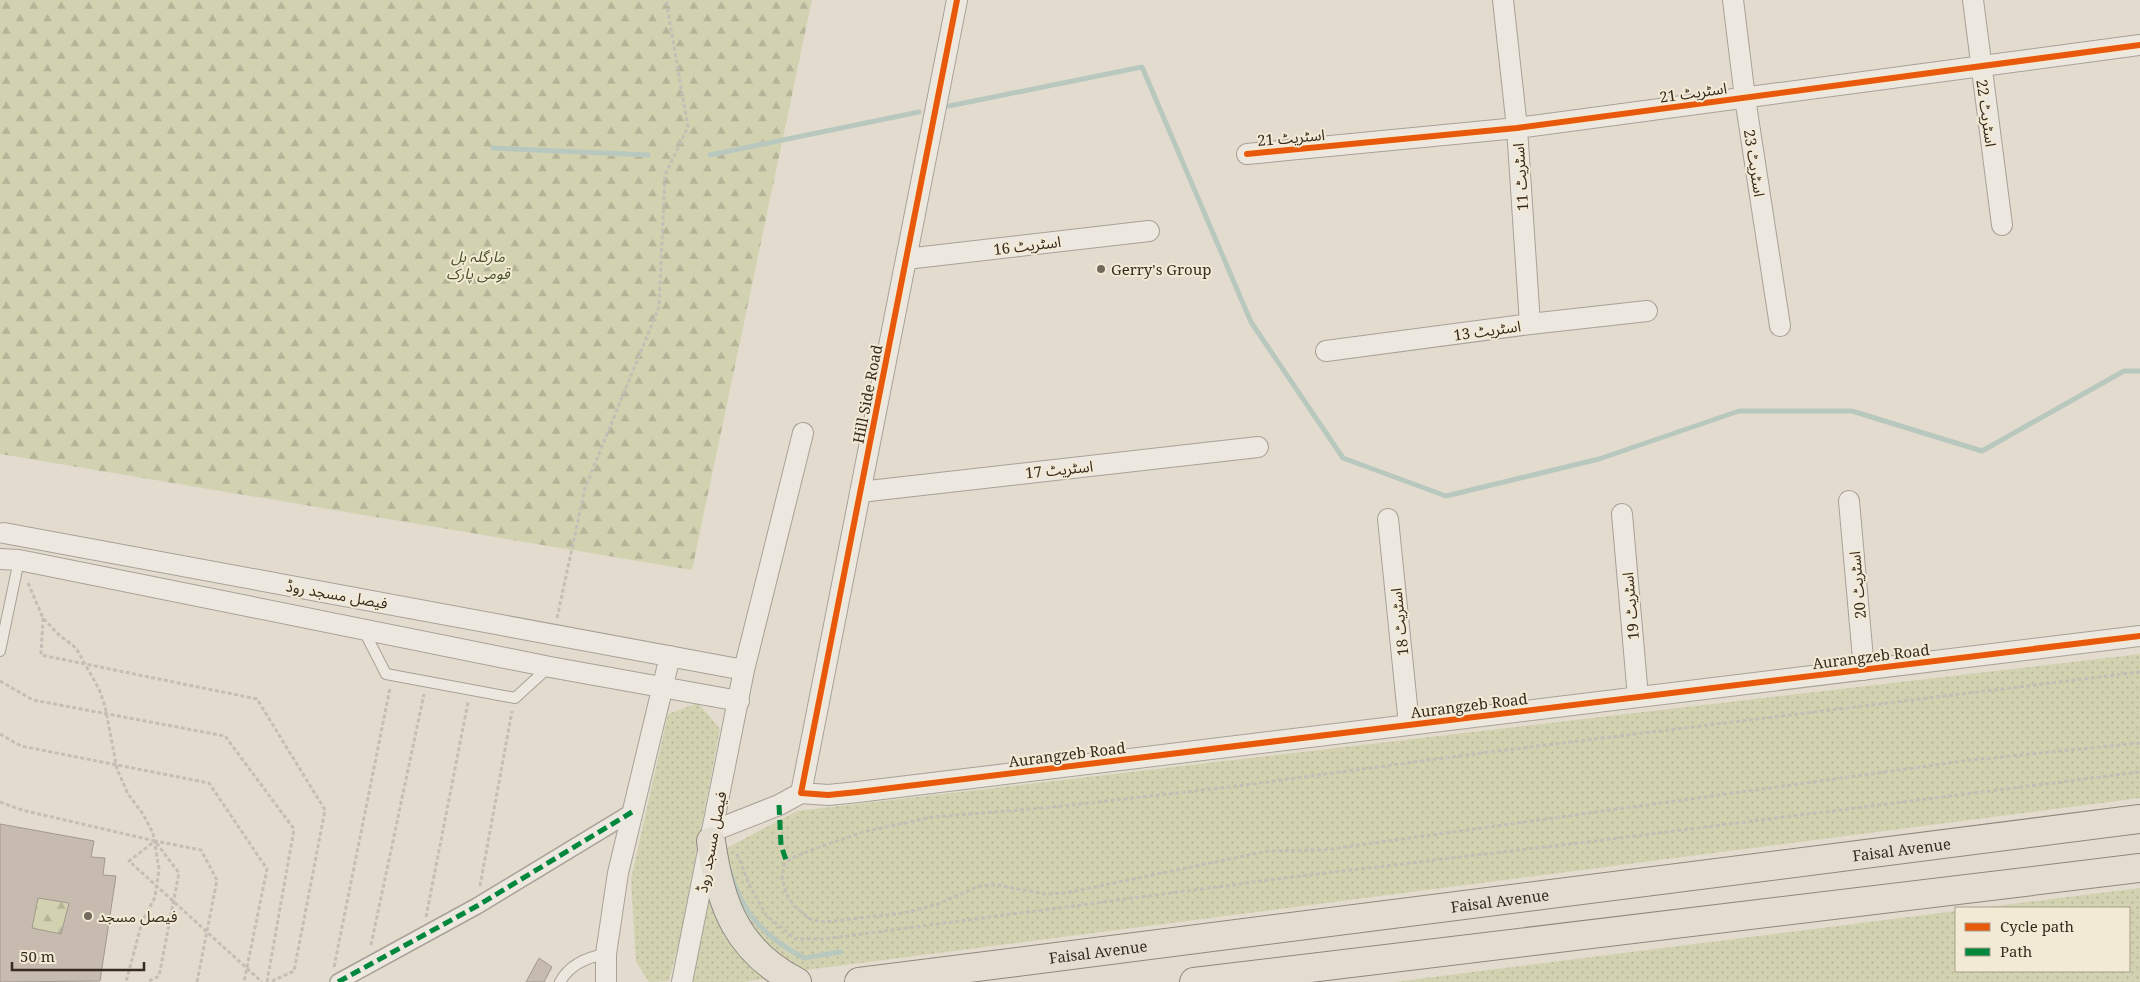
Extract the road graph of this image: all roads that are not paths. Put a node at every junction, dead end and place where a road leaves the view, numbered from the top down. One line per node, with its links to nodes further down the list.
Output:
1 (957, 0): 12 (street, Hill Side Road)
2 (1503, 0): 8 (street, اسٹریٹ 11)
3 (1733, 0): 7 (street, اسٹریٹ 23)
4 (1973, 0): 6 (street, اسٹریٹ 22)
5 (2140, 45): 6 (street, اسٹریٹ 21)
6 (1980, 68): 7 (street, اسٹریٹ 21); 10 (street, اسٹریٹ 22)
7 (1745, 98): 8 (street, اسٹریٹ 21); 15 (street, اسٹریٹ 23)
8 (1517, 128): 9 (street, اسٹریٹ 21); 14 (street, اسٹریٹ 11)
9 (1247, 154)
10 (2002, 225)
11 (1149, 231): 12 (street, اسٹریٹ 16)
12 (906, 260): 19 (street, Hill Side Road)
13 (1647, 311): 14 (street, اسٹریٹ 13)
14 (1530, 324): 16 (street, اسٹریٹ 13)
15 (1780, 326)
16 (1326, 351)
17 (803, 433): 30 (street, فیصل مسجد روڈ)
18 (1258, 447): 19 (street, اسٹریٹ 17)
19 (860, 492): 36 (street, Hill Side Road)
20 (1849, 501): 31 (street, اسٹریٹ 20)
21 (1622, 514): 33 (street, اسٹریٹ 19)
22 (1388, 519): 35 (street, اسٹریٹ 18)
23 (2, 527): 24 (street, فیصل مسجد روڈ); 28 (street, فیصل مسجد روڈ)
24 (6, 558): 25 (street, فیصل مسجد روڈ); 27 (lane, فیصل مسجد روڈ)
25 (363, 629): 29 (street, فیصل مسجد روڈ); 29 (lane, فیصل مسجد روڈ)
26 (2140, 636): 31 (street, Aurangzeb Road)
27 (0, 652)
28 (670, 656): 30 (street, فیصل مسجد روڈ); 32 (street)
29 (550, 667): 32 (street, فیصل مسجد روڈ)
30 (744, 670): 34 (street, فیصل مسجد روڈ)
31 (1864, 670): 33 (street, Aurangzeb Road)
32 (662, 687): 34 (street, فیصل مسجد روڈ); 37 (street)
33 (1638, 697): 35 (street, Aurangzeb Road)
34 (739, 701): 39 (street, فیصل مسجد روڈ)
35 (1409, 725): 36 (street, Aurangzeb Road)
36 (801, 794): 39 (street)
37 (632, 812): 41 (street); 42 (street)
38 (2140, 819): 47 (main road, Faisal Avenue)
39 (712, 836): 45 (street, فیصل مسجد روڈ); 46 (main road)
40 (2140, 868): 48 (main road)
41 (606, 954): 43 (lane); 44 (street)
42 (336, 977)
43 (560, 982)
44 (606, 982)
45 (682, 982)
46 (797, 982)
47 (859, 982)
48 (1194, 982)

